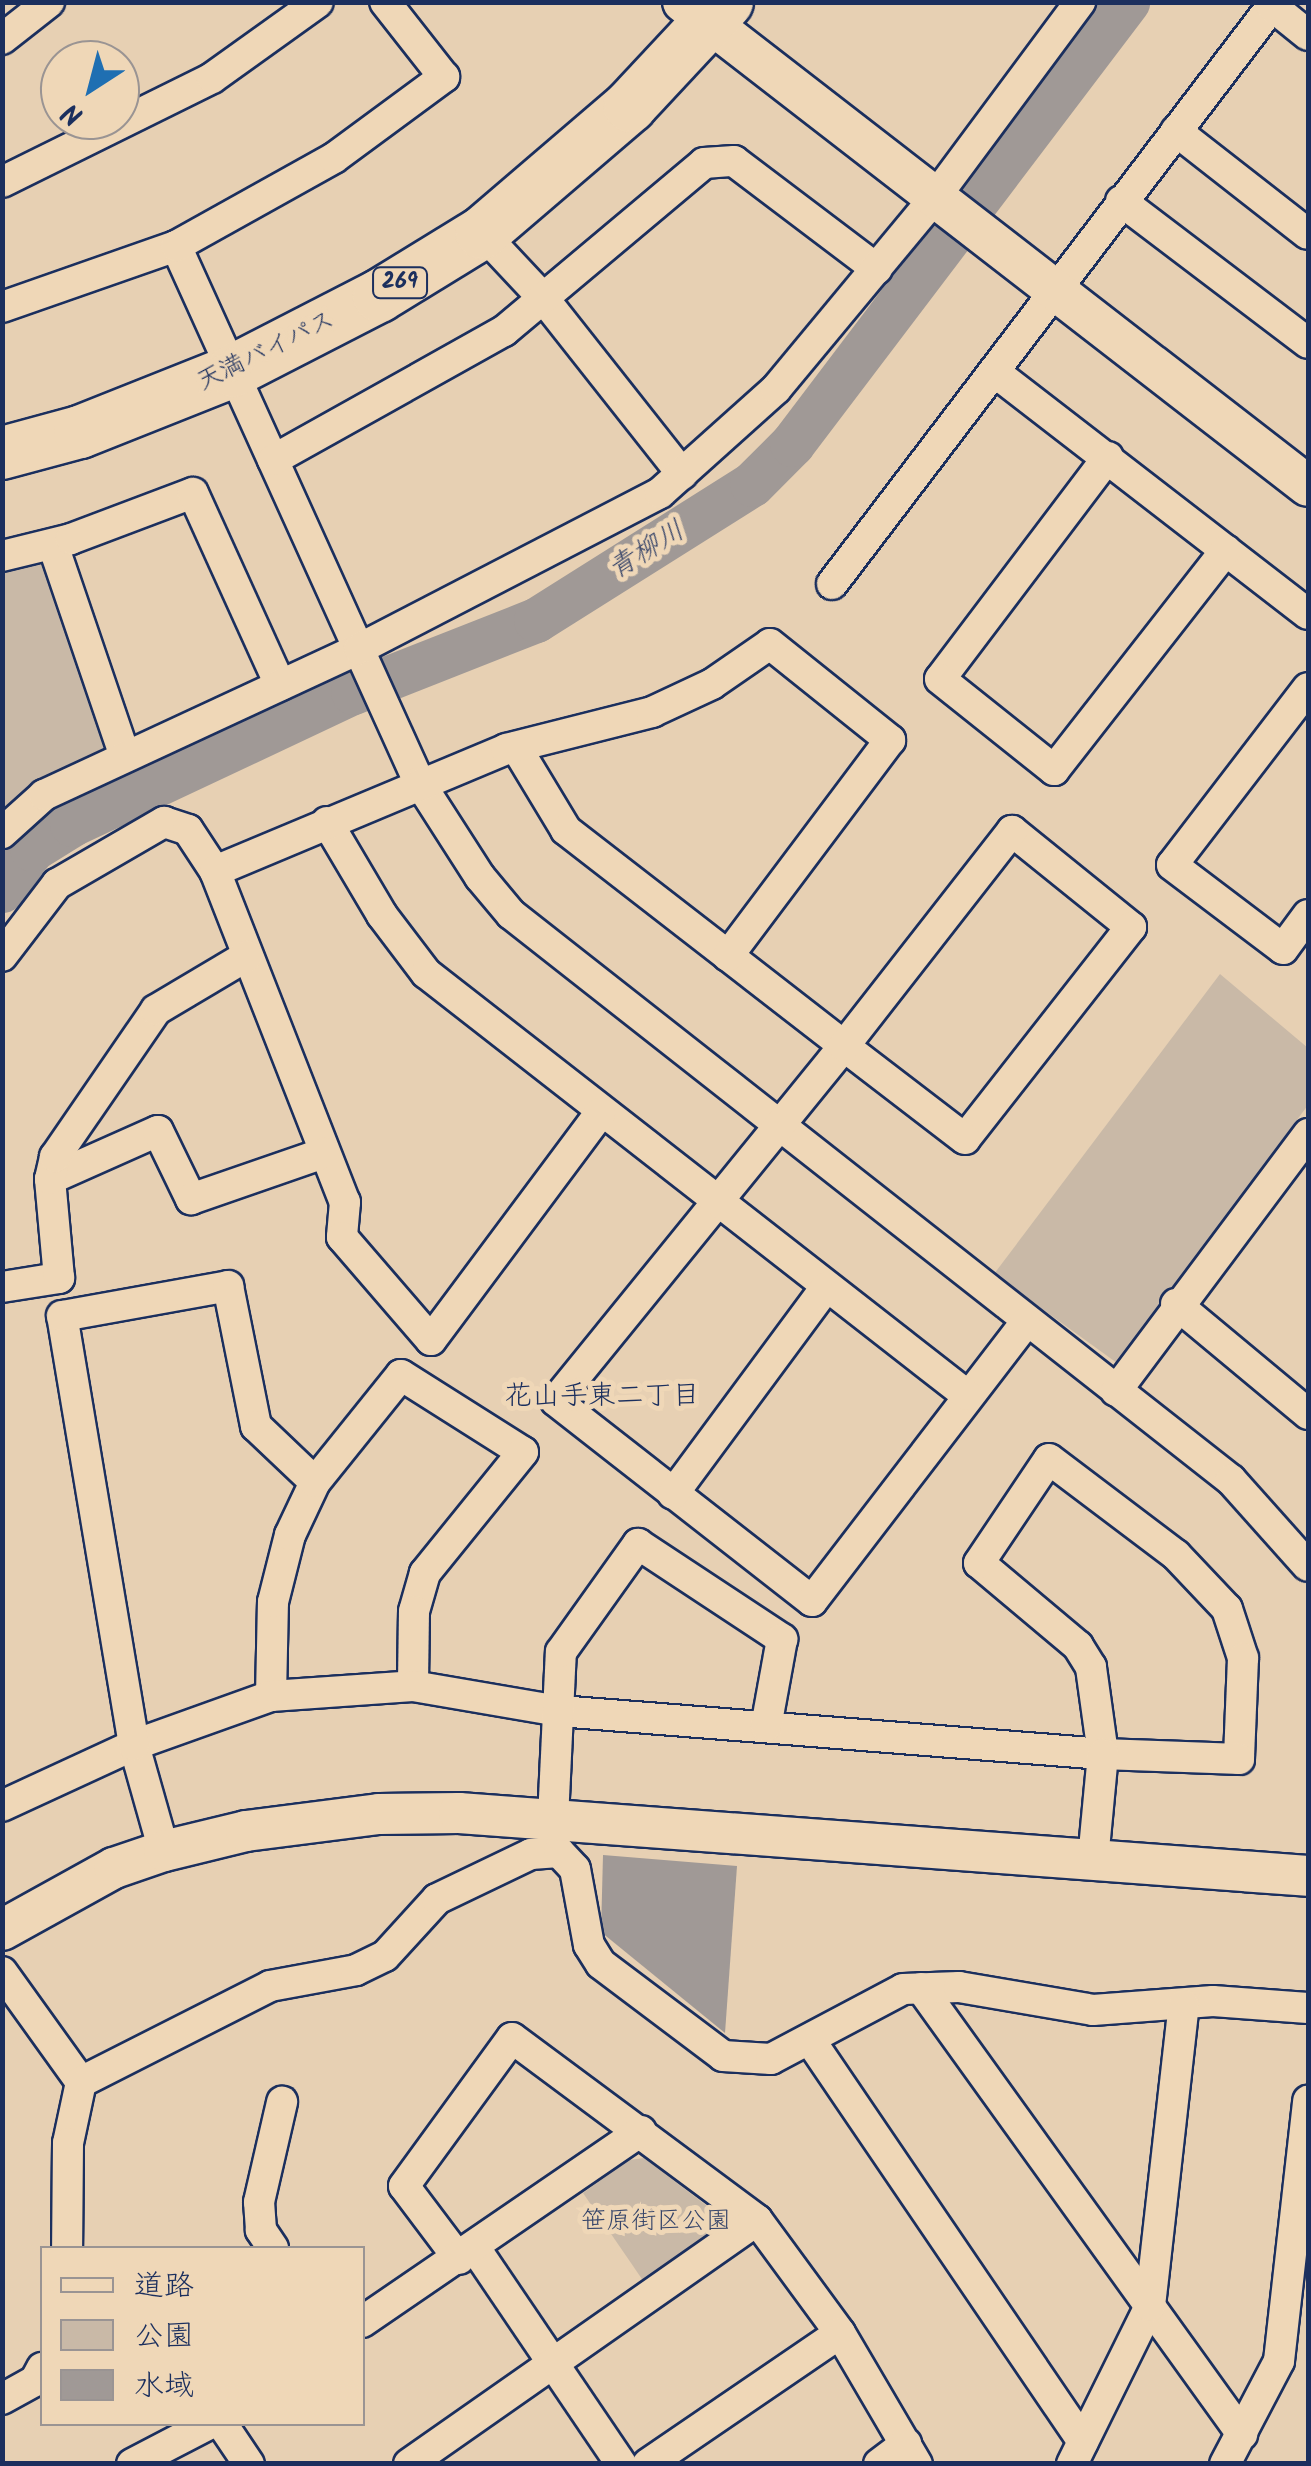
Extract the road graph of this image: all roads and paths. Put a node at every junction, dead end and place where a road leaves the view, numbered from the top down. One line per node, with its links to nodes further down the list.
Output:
1 (49, 2): 7 (street)
2 (318, 2): 9 (street)
3 (386, 2): 14 (street)
4 (1080, 2): 11 (street)
5 (699, 7): 11 (street); 12 (highway, 天満バイパス / 269); 20 (highway, 天満バイパス / 269)
6 (1308, 35): 8 (street)
7 (2, 38)
8 (1176, 131): 10 (street); 13 (street)
9 (2, 182)
10 (1121, 201): 16 (street); 19 (street)
11 (937, 203): 15 (street); 16 (street)
12 (482, 233): 17 (street); 20 (highway, 天満バイパス / 269)
13 (1308, 234)
14 (176, 246): 18 (street); 20 (street)
15 (877, 269): 17 (street); 26 (street)
16 (1054, 287): 21 (street); 27 (street)
17 (544, 298): 25 (street); 26 (street)
18 (2, 307)
19 (1308, 343)
20 (227, 358): 22 (highway, 天満バイパス / 269); 23 (highway, 天満バイパス / 269); 25 (street)
21 (996, 374): 24 (street); 31 (street)
22 (2, 422)
23 (2, 453)
24 (1108, 458): 29 (street); 29 (street)
25 (272, 460): 33 (street)
26 (682, 474): 33 (street)
27 (1308, 486)
28 (53, 545): 30 (street); 34 (street); 37 (street)
29 (1226, 550): 32 (street)
30 (2, 556)
31 (832, 584)
32 (1308, 614)
33 (358, 649): 34 (street); 38 (street)
34 (280, 685): 37 (street)
35 (1308, 688): 42 (street)
36 (516, 747): 38 (street); 45 (street); 45 (street)
37 (125, 756): 40 (street)
38 (419, 782): 39 (street); 48 (street)
39 (328, 822): 41 (street); 47 (street)
40 (2, 833)
41 (215, 871): 43 (street); 44 (street)
42 (1308, 915)
43 (2, 956)
44 (247, 956): 50 (street); 51 (street)
45 (728, 956): 46 (street)
46 (844, 1046): 46 (street); 48 (street)
47 (600, 1113): 50 (street); 52 (street)
48 (777, 1127): 52 (street); 56 (street)
49 (1308, 1134): 55 (street)
50 (324, 1153): 51 (street)
51 (50, 1179): 54 (street)
52 (720, 1206): 53 (street); 61 (street)
53 (826, 1286): 58 (street); 61 (street)
54 (2, 1287)
55 (1176, 1304): 57 (street); 59 (street)
56 (1025, 1323): 57 (street); 58 (street)
57 (1116, 1390): 62 (street)
58 (968, 1395): 61 (street)
59 (1303, 1397)
60 (315, 1482): 63 (street); 64 (street); 67 (street)
61 (673, 1494)
62 (1308, 1566)
63 (412, 1686): 64 (street); 65 (street)
64 (271, 1696): 67 (street)
65 (559, 1710): 66 (street); 66 (street); 70 (street)
66 (766, 1727): 68 (street)
67 (134, 1745): 69 (street); 71 (street)
68 (1102, 1754): 68 (street); 72 (street)
69 (2, 1806)
70 (553, 1819): 71 (street); 72 (street)
71 (164, 1851): 74 (street)
72 (1093, 1860): 73 (street)
73 (1308, 1876)
74 (2, 1930)
75 (2, 1972): 80 (street)
76 (921, 1988): 77 (street); 79 (street); 88 (street)
77 (1184, 2005): 78 (street); 88 (street)
78 (1308, 2008)
79 (812, 2043): 80 (street); 98 (street)
80 (81, 2082): 85 (street)
81 (282, 2102): 86 (street)
82 (1308, 2102): 92 (street)
83 (642, 2131): 84 (street); 87 (street); 87 (street)
84 (758, 2220): 90 (street); 91 (street)
85 (67, 2246)
86 (272, 2246)
87 (467, 2253): 89 (street); 91 (street)
88 (1150, 2306): 97 (street); 98 (street)
89 (365, 2320)
90 (840, 2333): 99 (street); 104 (street)
91 (552, 2362): 102 (street); 103 (street)
92 (1294, 2363): 97 (street)
93 (40, 2372): 94 (street)
94 (2, 2399)
95 (205, 2426): 100 (street)
96 (223, 2426): 101 (street)
97 (1242, 2434): 106 (street)
98 (1077, 2453)
99 (912, 2454): 105 (street)
100 (132, 2464)
101 (248, 2464)
102 (409, 2464)
103 (620, 2464)
104 (648, 2464)
105 (879, 2464)
106 (1225, 2464)

